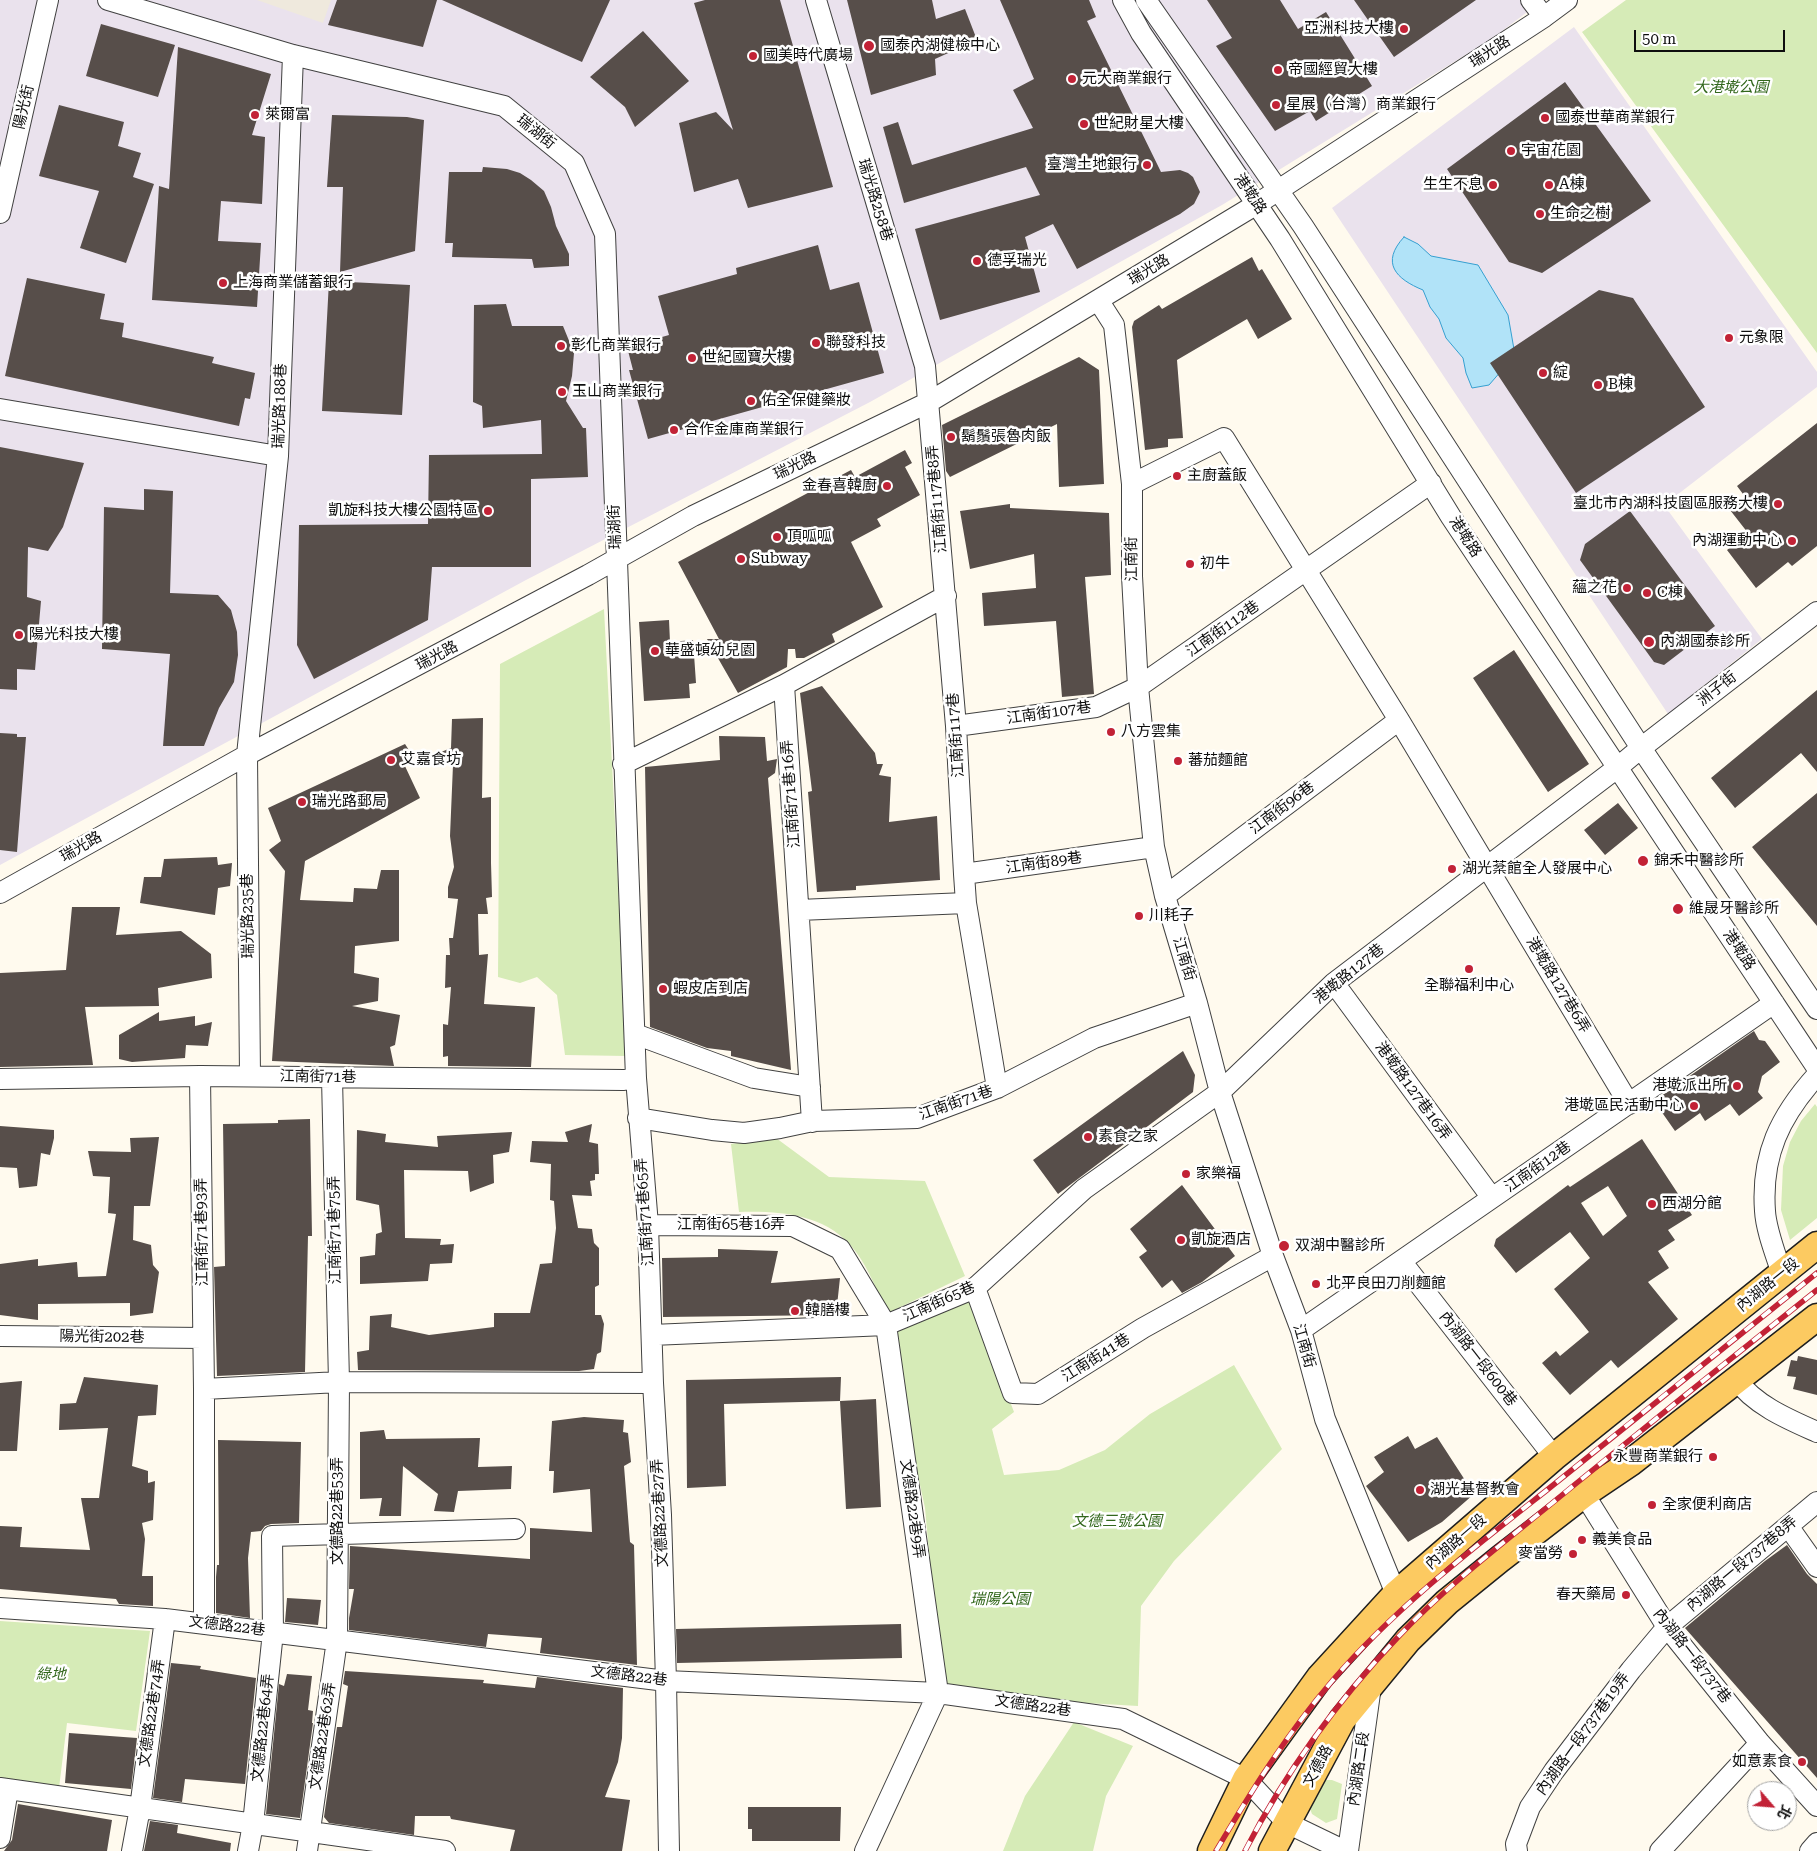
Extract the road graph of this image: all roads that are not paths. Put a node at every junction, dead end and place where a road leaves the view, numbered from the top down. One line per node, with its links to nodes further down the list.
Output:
1 (48, 0): 12 (street, 陽光街)
2 (108, 0): 9 (street, 瑞湖街)
3 (816, 0): 14 (street, 瑞光路258巷)
4 (1124, 0): 11 (street, 港墘路)
5 (1146, 0): 10 (street, 港墘路)
6 (1531, 0): 8 (street)
7 (1567, 0): 8 (street, 瑞光路)
8 (1544, 17): 10 (street, 瑞光路)
9 (293, 55): 16 (street, 瑞光路188巷); 19 (street, 瑞湖街)
10 (1278, 191): 11 (street, 瑞光路); 27 (street, 港墘路)
11 (1257, 204): 13 (street, 瑞光路); 17 (street, 港墘路)
12 (0, 213)
13 (1098, 300): 14 (street, 瑞光路); 18 (street, 江南街)
14 (929, 402): 19 (street, 瑞光路); 21 (street, 江南街117巷8弄)
15 (0, 409): 16 (street)
16 (278, 456): 28 (street, 瑞光路188巷)
17 (1431, 483): 20 (street, 江南街112巷); 30 (street, 港墘路)
18 (1132, 484): 20 (street); 24 (street, 江南街)
19 (616, 558): 28 (street, 瑞光路); 29 (street)
20 (1307, 570): 24 (street, 江南街112巷); 25 (street)
21 (946, 596): 23 (street); 26 (street, 江南街117巷)
22 (1817, 612): 27 (street, 洲子街)
23 (784, 685): 29 (street); 37 (street, 江南街71巷16弄)
24 (1138, 687): 26 (street, 江南街107巷); 31 (street, 江南街)
25 (1399, 720): 32 (street); 35 (street, 江南街96巷)
26 (956, 726): 33 (street, 江南街117巷)
27 (1641, 748): 30 (street, 洲子街); 41 (street, 港墘路)
28 (247, 756): 34 (street, 瑞光路); 46 (street, 瑞光路235巷)
29 (623, 764): 42 (street)
30 (1617, 768): 32 (street, 港墘路127巷); 40 (street, 港墘路)
31 (1154, 848): 33 (street, 江南街89巷); 35 (street, 江南街)
32 (1488, 867): 38 (street, 港墘路127巷); 53 (street, 港墘路127巷6弄)
33 (964, 874): 36 (street)
34 (0, 893)
35 (1165, 896): 39 (street, 江南街)
36 (966, 903): 37 (street); 51 (street)
37 (799, 910): 50 (street, 江南街71巷16弄)
38 (1334, 983): 52 (street, 港墘路127巷); 56 (street, 港墘路127巷16弄)
39 (1197, 1003): 51 (street, 江南街71巷); 52 (street, 江南街)
40 (1774, 1003): 43 (street, 港墘路); 53 (street, 江南街12巷)
41 (1817, 1009)
42 (635, 1034): 48 (street); 50 (street)
43 (1817, 1068)
44 (1817, 1075): 61 (street)
45 (200, 1076): 46 (street, 江南街71巷); 49 (street, 江南街71巷); 67 (street, 江南街71巷93弄)
46 (250, 1076): 47 (street, 江南街71巷)
47 (332, 1078): 48 (street, 江南街71巷); 70 (street, 江南街71巷75弄)
48 (636, 1078): 54 (street, 江南街71巷65弄)
49 (0, 1079)
50 (810, 1086): 55 (street, 江南街71巷16弄)
51 (997, 1088): 55 (street, 江南街71巷)
52 (1220, 1092): 59 (street, 江南街); 62 (street, 江南街65巷)
53 (1629, 1104): 56 (street, 江南街12巷)
54 (638, 1118): 55 (street, 江南街71巷); 57 (street, 江南街71巷65弄)
55 (812, 1122)
56 (1492, 1198): 60 (street, 江南街12巷)
57 (648, 1225): 64 (street, 江南街65巷16弄); 68 (street, 江南街71巷65弄)
58 (1817, 1245): 61 (main road, 內湖路一段)
59 (1273, 1256): 62 (street, 江南街41巷); 65 (street, 江南街)
60 (1401, 1261): 65 (street, 江南街12巷); 74 (street, 內湖路一段600巷)
61 (1782, 1274): 74 (main road, 內湖路一段)
62 (975, 1288): 64 (street, 江南街65巷)
63 (1817, 1317): 69 (main road)
64 (886, 1325): 68 (street, 江南街65巷); 90 (street, 文德路22巷9弄)
65 (1301, 1330): 81 (street, 江南街)
66 (0, 1336): 67 (street, 陽光街202巷)
67 (203, 1338): 72 (street, 江南街71巷93弄)
68 (652, 1340): 71 (street, 文德路22巷27弄)
69 (1737, 1380): 73 (street); 75 (main road)
70 (339, 1382): 71 (street); 72 (street); 79 (street, 文德路22巷53弄)
71 (653, 1383): 88 (street, 文德路22巷27弄)
72 (204, 1389): 84 (street, 江南街71巷93弄)
73 (1817, 1432)
74 (1554, 1457): 81 (main road, 內湖路一段)
75 (1584, 1494): 85 (street, 內湖路一段737巷); 89 (main road)
76 (1817, 1502): 77 (street, 內湖路一段737巷8弄)
77 (1788, 1526): 80 (street); 85 (street, 內湖路一段737巷8弄)
78 (515, 1529): 79 (street)
79 (338, 1533): 86 (street, 文德路22巷64弄); 87 (street, 文德路22巷53弄)
80 (1817, 1567)
81 (1396, 1594): 92 (main road, 內湖路一段)
82 (0, 1608): 83 (street, 文德路22巷)
83 (165, 1619): 84 (street, 文德路22巷); 95 (street, 文德路22巷74弄)
84 (204, 1624): 86 (street, 文德路22巷)
85 (1667, 1627): 91 (street, 內湖路一段737巷); 109 (street, 內湖路一段737巷19弄)
86 (274, 1632): 87 (street, 文德路22巷); 97 (street, 文德路22巷64弄)
87 (337, 1640): 88 (street, 文德路22巷); 99 (street, 文德路22巷62弄)
88 (666, 1681): 90 (street, 文德路22巷); 104 (street, 文德路22巷27弄)
89 (1371, 1686): 96 (main road, 文德路); 108 (street, 內湖路二段)
90 (938, 1693): 92 (street, 文德路22巷); 105 (street)
91 (1760, 1743): 94 (street, 內湖路一段737巷); 110 (street)
92 (1246, 1779): 96 (street); 106 (main road)
93 (4, 1789): 95 (street); 98 (street)
94 (1817, 1806)
95 (140, 1808): 97 (street); 101 (street, 文德路22巷74弄)
96 (1287, 1823): 107 (main road, 文德路); 108 (street)
97 (253, 1824): 99 (street); 102 (street, 文德路22巷64弄)
98 (0, 1838)
99 (308, 1841): 103 (street)
100 (1817, 1844): 111 (street)
101 (132, 1851)
102 (248, 1851)
103 (440, 1851)
104 (669, 1851)
105 (866, 1851)
106 (1211, 1851)
107 (1272, 1851)
108 (1347, 1851)
109 (1517, 1851)
110 (1660, 1851)
111 (1810, 1851)

